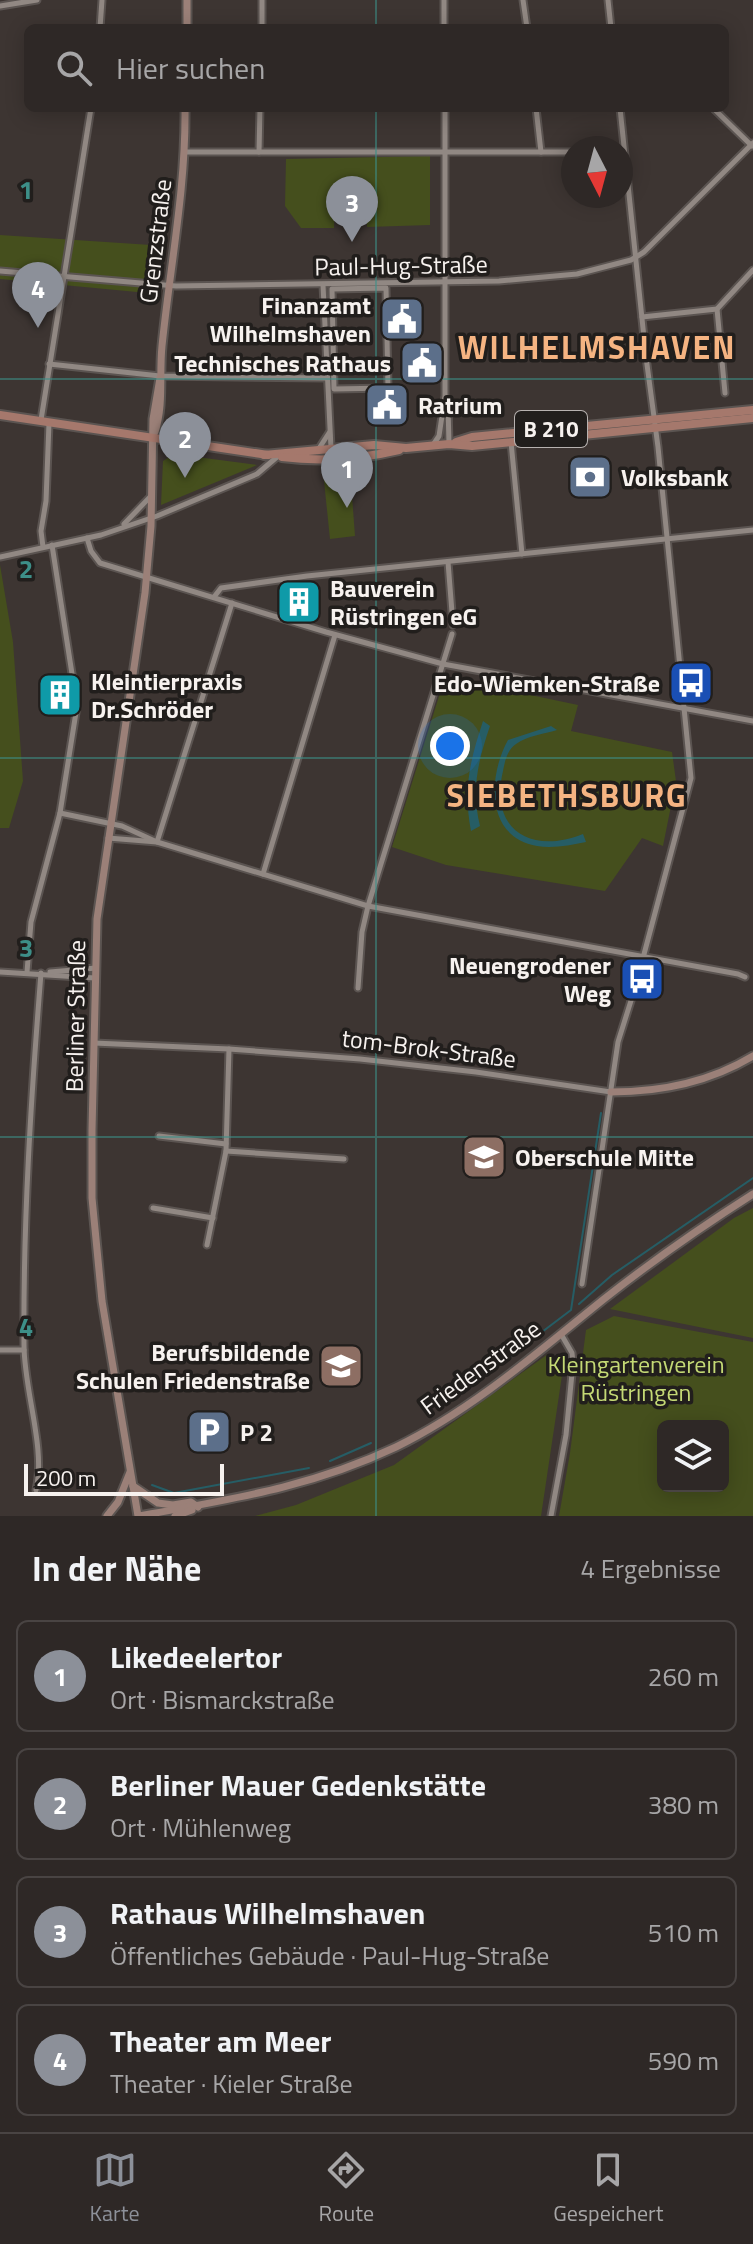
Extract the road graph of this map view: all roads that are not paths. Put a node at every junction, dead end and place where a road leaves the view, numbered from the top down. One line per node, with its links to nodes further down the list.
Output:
1 (37, 0): 8 (street)
2 (102, 0): 9 (street)
3 (187, 0): 10 (main road)
4 (262, 0): 11 (street)
5 (444, 0): 12 (street)
6 (523, 0): 13 (street)
7 (608, 0): 14 (street)
8 (0, 6)
9 (100, 24)
10 (187, 24)
11 (262, 24)
12 (444, 24)
13 (526, 24)
14 (611, 24)
15 (90, 112): 33 (street)
16 (185, 112): 25 (main road, Grenzstraße)
17 (260, 112): 26 (street)
18 (445, 112): 24 (street)
19 (536, 112): 27 (street)
20 (620, 112): 22 (street)
21 (717, 112): 23 (street)
22 (622, 136)
23 (752, 145): 30 (street, Paul-Hug-Straße)
24 (445, 151): 26 (street); 27 (street); 34 (street)
25 (186, 152): 26 (street); 36 (main road, Grenzstraße)
26 (259, 152)
27 (541, 152): 28 (street)
28 (561, 152)
29 (629, 208): 30 (street)
30 (635, 258): 34 (street, Paul-Hug-Straße); 38 (street)
31 (753, 270): 37 (street)
32 (0, 271): 33 (street, Paul-Hug-Straße)
33 (63, 275): 36 (street, Paul-Hug-Straße); 39 (street)
34 (443, 282): 35 (street, Paul-Hug-Straße); 44 (street)
35 (323, 285): 36 (street, Paul-Hug-Straße); 41 (street)
36 (169, 286): 40 (main road, Grenzstraße)
37 (717, 309): 38 (street); 43 (street)
38 (642, 317): 49 (street)
39 (49, 364): 40 (street); 48 (street)
40 (160, 377): 41 (street); 51 (main road, Grenzstraße)
41 (327, 378): 50 (street)
42 (388, 388): 42 (street)
43 (725, 393)
44 (445, 396): 53 (street); 54 (street)
45 (753, 410): 49 (main road, B 210)
46 (0, 415): 48 (main road, B 210)
47 (753, 418): 49 (main road, B 210)
48 (45, 421): 51 (main road, B 210); 68 (street)
49 (655, 424): 52 (main road, B 210); 53 (main road, B 210); 66 (street)
50 (330, 432): 55 (street); 58 (street)
51 (153, 438): 57 (main road, B 210); 61 (main road, Grenzstraße)
52 (511, 442): 53 (main road, B 210); 69 (street)
53 (449, 444): 54 (main road, B 210)
54 (432, 446): 56 (main road, B 210)
55 (331, 448): 56 (main road, B 210); 58 (main road, B 210); 60 (street)
56 (406, 448): 60 (main road, B 210)
57 (264, 455): 58 (main road, B 210); 59 (main road, B 210)
58 (317, 455): 59 (main road, B 210); 60 (main road, B 210)
59 (277, 457): 62 (street)
60 (343, 458)
61 (151, 497): 62 (main road, Berliner Straße); 63 (street)
62 (151, 517): 63 (street); 72 (main road, Berliner Straße)
63 (121, 527): 65 (street)
64 (753, 530): 66 (street)
65 (87, 538): 67 (street); 72 (street)
66 (668, 540): 69 (street); 79 (street)
67 (52, 545): 68 (street); 81 (street)
68 (43, 547): 70 (street)
69 (522, 554): 71 (street)
70 (0, 557)
71 (448, 562): 73 (street); 75 (street)
72 (146, 576): 73 (street); 82 (main road, Berliner Straße)
73 (214, 597): 74 (street)
74 (232, 603): 77 (street); 84 (street)
75 (453, 625)
76 (452, 634): 78 (street)
77 (335, 635): 78 (street); 85 (street)
78 (443, 664): 79 (street); 86 (street)
79 (685, 709): 80 (street); 87 (street)
80 (753, 721)
81 (60, 813): 82 (street); 90 (street)
82 (110, 823): 83 (main road, Berliner Straße); 84 (street)
83 (108, 838): 84 (street); 88 (main road, Berliner Straße)
84 (157, 842): 85 (street)
85 (263, 874): 86 (street)
86 (368, 906): 87 (street); 94 (street)
87 (643, 956): 92 (street); 98 (street)
88 (96, 968): 91 (street); 93 (main road, Berliner Straße)
89 (0, 972): 90 (street)
90 (27, 972): 91 (street)
91 (41, 973): 93 (street); 110 (street)
92 (745, 977)
93 (96, 978): 95 (main road, Berliner Straße)
94 (358, 988)
95 (94, 1043): 96 (street, tom-Brok-Straße); 111 (main road, Berliner Straße)
96 (229, 1049): 98 (street, tom-Brok-Straße); 100 (street)
97 (753, 1056): 98 (main road, tom-Brok-Straße)
98 (611, 1092): 107 (street)
99 (159, 1136): 100 (street)
100 (226, 1144): 101 (street)
101 (226, 1151): 102 (street); 105 (street)
102 (344, 1159)
103 (753, 1194): 108 (main road, Friedenstraße)
104 (153, 1208): 105 (street)
105 (213, 1218): 106 (street)
106 (207, 1245)
107 (582, 1284)
108 (561, 1334): 114 (main road, Friedenstraße); 118 (street)
109 (0, 1350): 110 (street)
110 (24, 1350): 113 (street)
111 (130, 1472): 112 (main road, Berliner Straße); 115 (main road)
112 (133, 1486): 114 (main road); 116 (main road, Berliner Straße)
113 (36, 1490)
114 (198, 1507): 116 (main road, Friedenstraße); 117 (main road, Friedenstraße)
115 (107, 1516)
116 (139, 1516)
117 (175, 1516)
118 (551, 1516)

